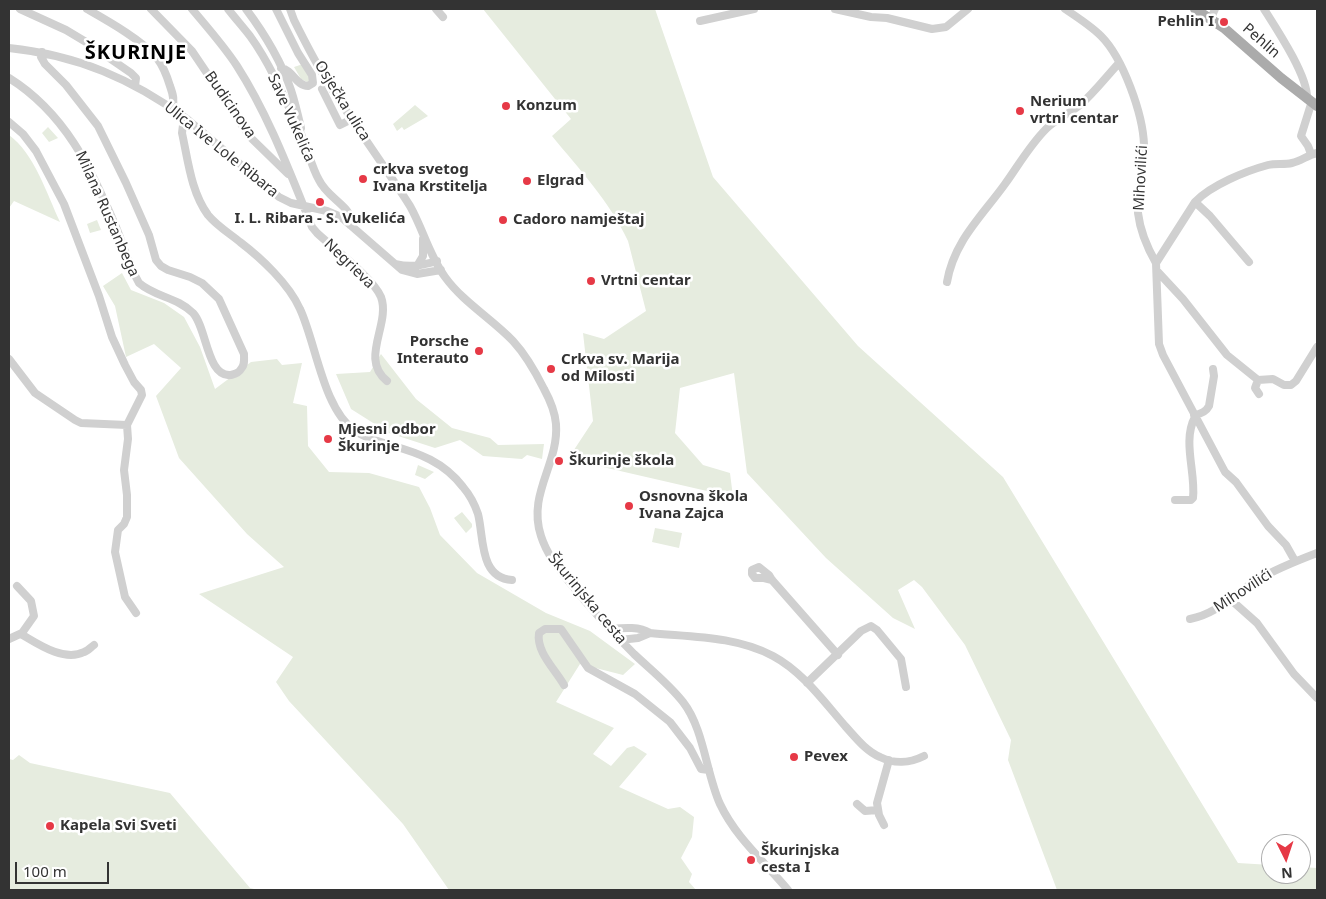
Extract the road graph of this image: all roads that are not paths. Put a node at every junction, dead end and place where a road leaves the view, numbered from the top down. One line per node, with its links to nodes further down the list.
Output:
1 (20, 9): 25 (street)
2 (87, 9): 28 (street)
3 (151, 9): 34 (street, Budicinova)
4 (192, 9): 34 (street)
5 (228, 9): 32 (street, Save Vukelića)
6 (246, 9): 23 (street)
7 (276, 9): 23 (street)
8 (290, 9): 38 (street, Osječka ulica)
9 (436, 9): 18 (street)
10 (754, 9): 19 (street)
11 (835, 9): 16 (street)
12 (968, 9): 16 (street)
13 (1065, 9): 22 (street)
14 (1195, 9): 17 (main road, Pehlin)
15 (1264, 9): 27 (street, Pehlin)
16 (846, 10)
17 (1213, 14): 27 (main road, Pehlin)
18 (442, 17)
19 (700, 21)
20 (9, 48): 21 (street, Ulica Ive Lole Ribara)
21 (42, 52): 24 (street, Milana Rustanbega); 25 (street, Ulica Ive Lole Ribara)
22 (1120, 63): 43 (street, Mihovilići); 45 (street)
23 (281, 68): 32 (street)
24 (9, 78)
25 (135, 86): 28 (street, Ulica Ive Lole Ribara)
26 (322, 89): 30 (street)
27 (1312, 102): 33 (street)
28 (172, 109): 29 (street, Ulica Ive Lole Ribara)
29 (187, 120): 36 (street, Ulica Ive Lole Ribara); 57 (street)
30 (348, 121)
31 (9, 122): 53 (street)
32 (301, 134): 37 (street, Save Vukelića)
33 (1314, 154): 35 (street)
34 (291, 178): 36 (street)
35 (1195, 202): 40 (street); 43 (street)
36 (304, 206): 37 (street, Ulica Ive Lole Ribara); 50 (street, Negrieva)
37 (350, 224): 41 (street, Ulica Ive Lole Ribara)
38 (423, 237): 39 (street, Osječka ulica); 42 (street)
39 (437, 261): 42 (street); 44 (street, Osječka ulica)
40 (1249, 262)
41 (395, 263): 42 (street); 44 (street, Ulica Ive Lole Ribara)
42 (417, 266)
43 (1156, 267): 49 (street, Mihovilići); 52 (street, Mihovilići)
44 (440, 270): 63 (street, Škurinjska cesta)
45 (947, 282)
46 (1317, 347): 49 (street, Mihovilići)
47 (9, 359): 53 (street)
48 (1213, 368): 52 (street)
49 (1258, 380): 51 (street)
50 (387, 381)
51 (1259, 394)
52 (1195, 416): 54 (street); 56 (street, Mihovilići)
53 (127, 425): 61 (street)
54 (1175, 500)
55 (1317, 553): 56 (street, Mihovilići)
56 (1295, 561): 60 (street, Mihovilići)
57 (512, 580)
58 (772, 580): 71 (street)
59 (17, 586): 65 (street)
60 (1230, 599): 62 (street, Mihovilići); 75 (street)
61 (136, 613)
62 (1190, 619)
63 (609, 629): 64 (street); 68 (street, Škurinjska cesta)
64 (650, 633): 66 (street); 72 (street)
65 (21, 634): 67 (street); 69 (street)
66 (638, 638): 68 (street); 70 (street)
67 (9, 639)
68 (620, 640): 70 (street, Škurinjska cesta)
69 (94, 645)
70 (634, 654): 78 (street, Škurinjska cesta)
71 (838, 655): 72 (street); 74 (street)
72 (807, 683): 77 (street)
73 (564, 684): 78 (street)
74 (906, 687)
75 (1317, 698)
76 (924, 756): 77 (street)
77 (889, 760): 80 (street)
78 (709, 770): 82 (street, Škurinjska cesta)
79 (856, 804): 80 (street)
80 (878, 810): 81 (street)
81 (884, 825)
82 (788, 890)

